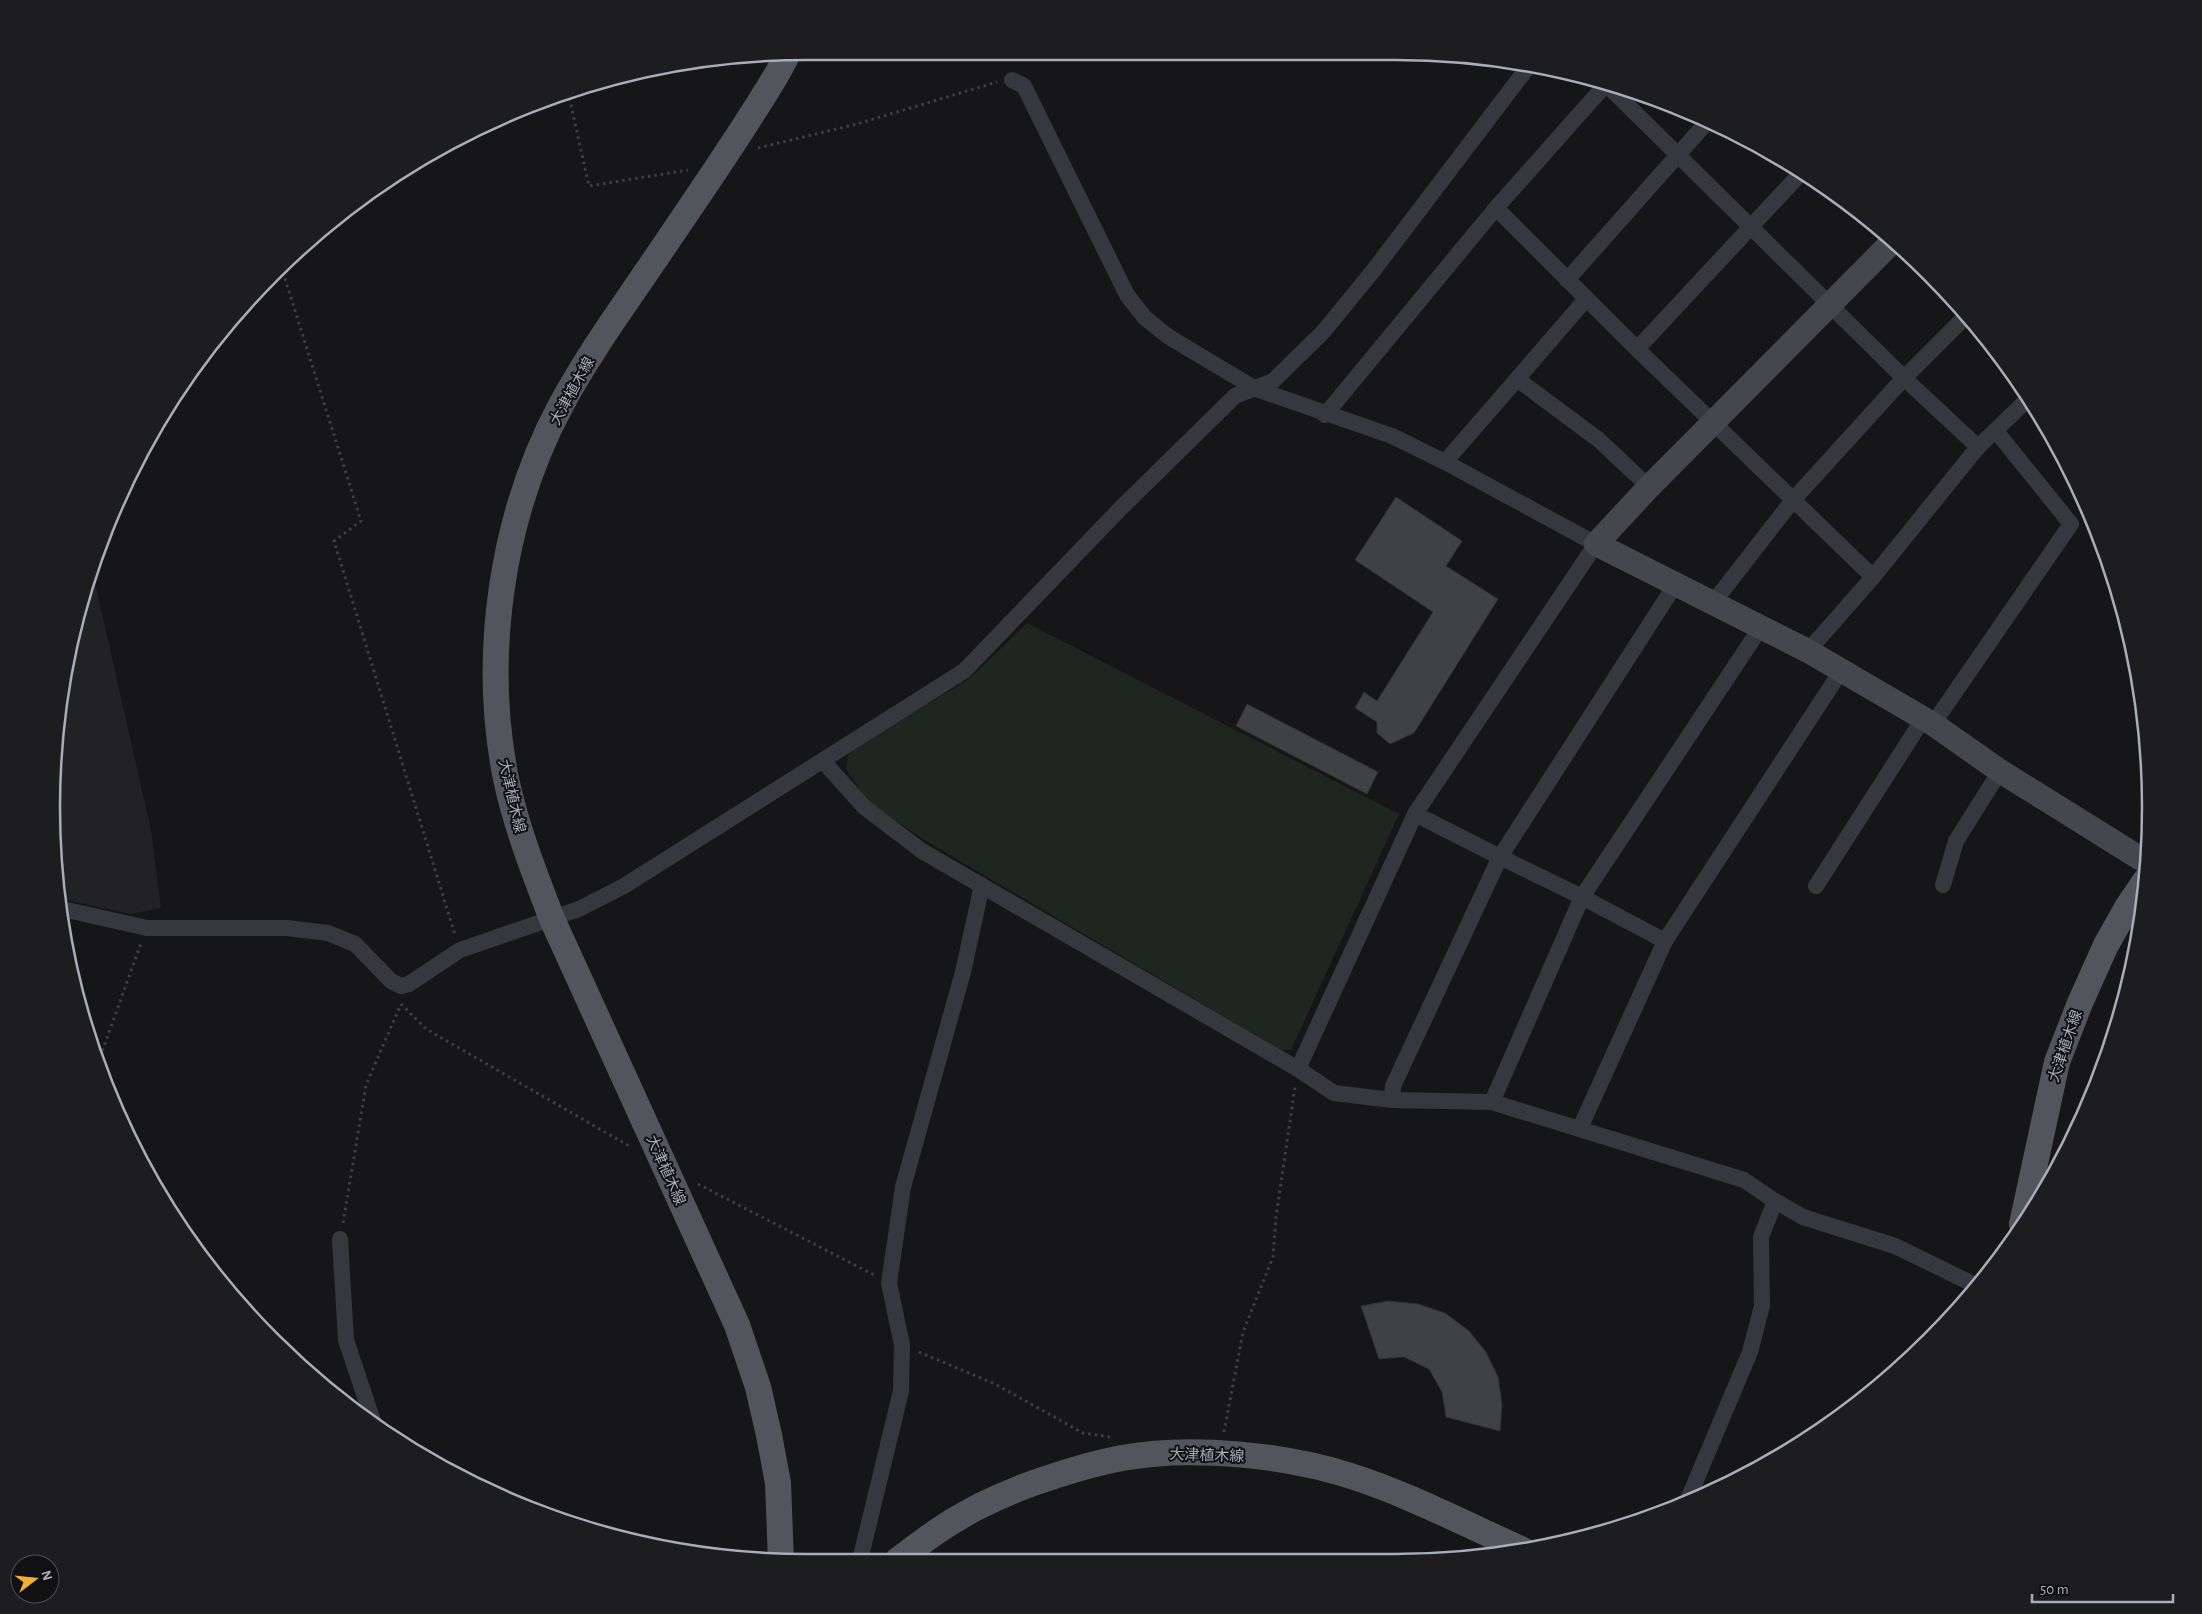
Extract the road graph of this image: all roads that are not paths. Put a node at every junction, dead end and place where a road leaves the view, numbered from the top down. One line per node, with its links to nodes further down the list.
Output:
1 (784, 61): 47 (main road, 大津植木線)
2 (1525, 71): 19 (street)
3 (1012, 80): 19 (street)
4 (1601, 89): 9 (street)
5 (1619, 95): 7 (street)
6 (1703, 127): 7 (street)
7 (1678, 155): 10 (street); 12 (street)
8 (1797, 178): 10 (street)
9 (1496, 208): 12 (street); 21 (street)
10 (1750, 228): 14 (street); 16 (street)
11 (1889, 246): 14 (street)
12 (1567, 280): 13 (street)
13 (1586, 299): 16 (street); 18 (street)
14 (1830, 306): 17 (street); 22 (street)
15 (1962, 320): 17 (street)
16 (1637, 349): 22 (street)
17 (1904, 378): 24 (street); 27 (street)
18 (1517, 379): 25 (street); 26 (street)
19 (1256, 389): 21 (street); 36 (street)
20 (2023, 404): 23 (street)
21 (1325, 415): 25 (street)
22 (1713, 423): 26 (street); 27 (street)
23 (1996, 431): 24 (street); 35 (street)
24 (1978, 448): 29 (street)
25 (1446, 462): 28 (street)
26 (1650, 487): 28 (street)
27 (1794, 500): 29 (street); 31 (street)
28 (1596, 544): 30 (street); 38 (street)
29 (1873, 577): 33 (street)
30 (1675, 585): 31 (street); 39 (street)
31 (1712, 603): 32 (street)
32 (1762, 628): 33 (street); 45 (street)
33 (1808, 651): 34 (street)
34 (1841, 671): 35 (street); 48 (street)
35 (1928, 721): 37 (street); 43 (street)
36 (823, 761): 41 (street); 47 (street)
37 (2000, 771): 40 (street); 42 (street)
38 (1415, 814): 39 (street); 49 (street)
39 (1500, 857): 45 (street); 50 (street)
40 (2140, 858)
41 (982, 885): 49 (street); 61 (street)
42 (1943, 885)
43 (1816, 886)
44 (2137, 893): 54 (main road, 大津植木線)
45 (1582, 897): 48 (street); 51 (street)
46 (67, 910): 47 (street)
47 (552, 919): 60 (main road, 大津植木線)
48 (1665, 941): 52 (street)
49 (1298, 1070): 50 (street)
50 (1392, 1100): 51 (street)
51 (1492, 1102): 52 (street)
52 (1580, 1128): 53 (street)
53 (1774, 1201): 56 (street); 58 (street)
54 (2026, 1206)
55 (340, 1239): 57 (street)
56 (1971, 1283)
57 (369, 1412)
58 (1691, 1493)
59 (1512, 1545): 62 (main road, 大津植木線)
60 (781, 1553)
61 (861, 1554)
62 (906, 1554)

